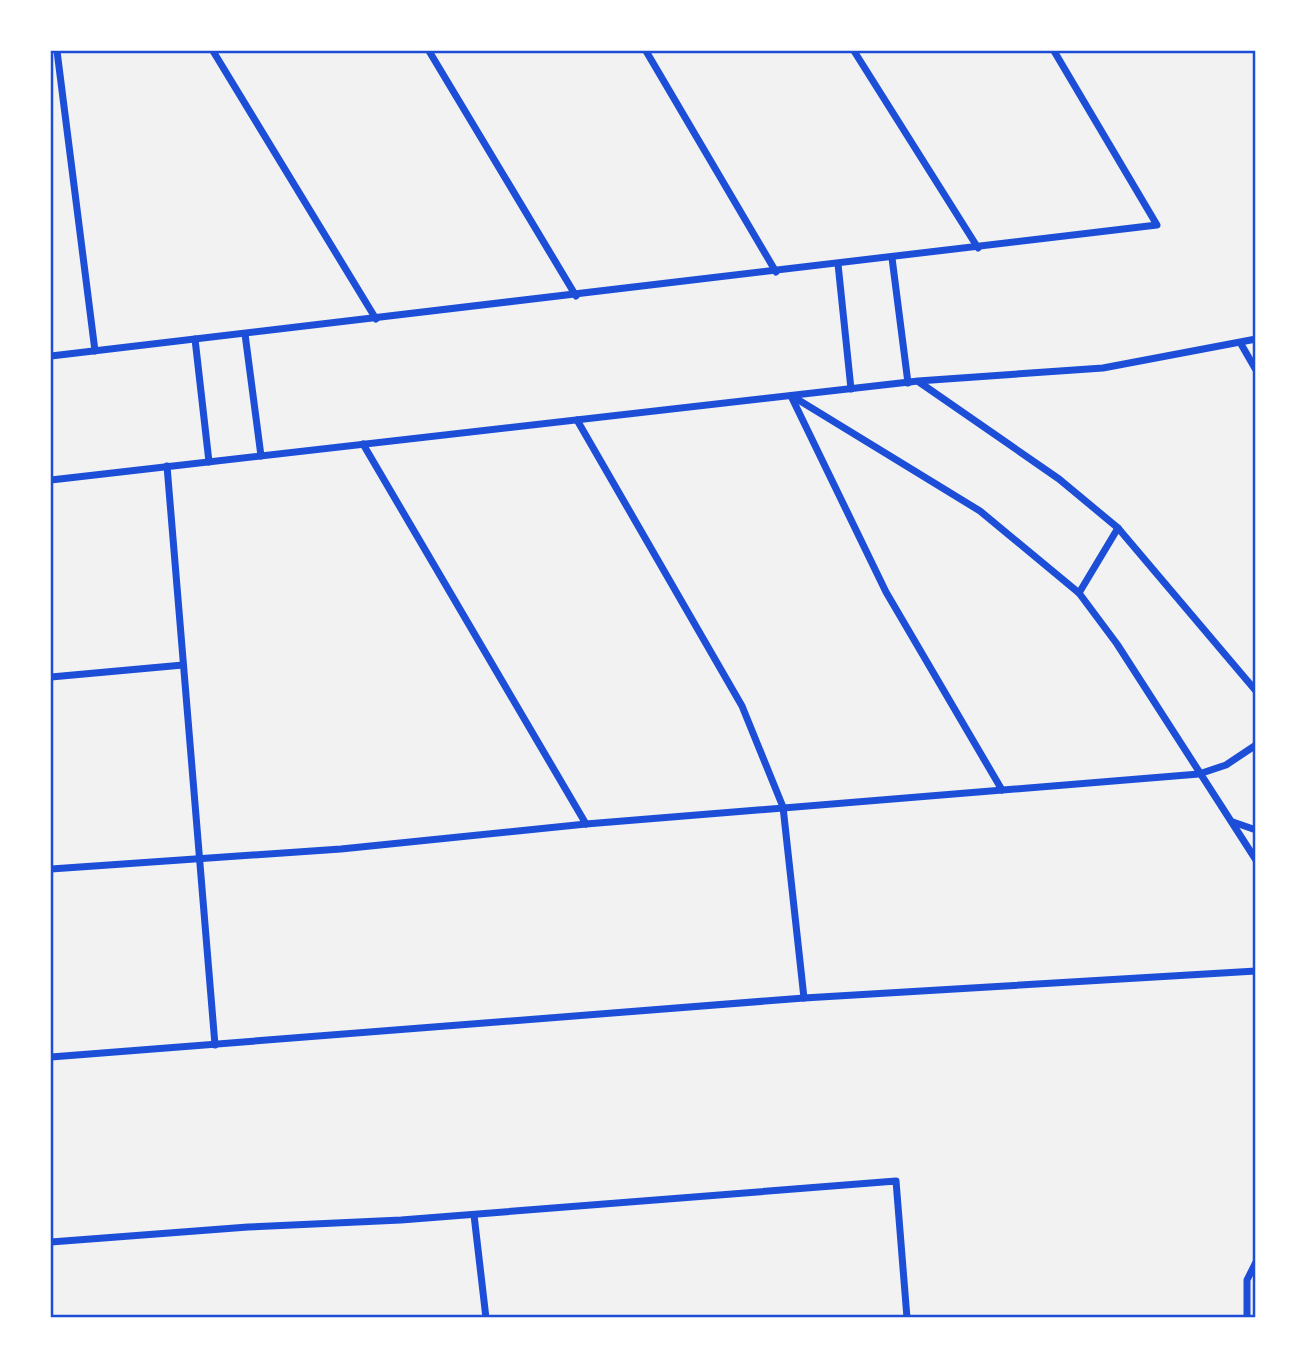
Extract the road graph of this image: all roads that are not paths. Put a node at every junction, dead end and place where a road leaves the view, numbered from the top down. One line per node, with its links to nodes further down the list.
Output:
1 (57, 51): 17 (street)
2 (213, 51): 12 (street)
3 (429, 51): 11 (street)
4 (646, 51): 10 (street)
5 (854, 51): 7 (street)
6 (1054, 51): 7 (street)
7 (978, 248): 8 (street)
8 (892, 258): 9 (street); 21 (street)
9 (838, 264): 10 (street); 22 (street)
10 (775, 272): 11 (street)
11 (576, 296): 12 (street)
12 (376, 319): 13 (street)
13 (245, 334): 15 (street); 26 (street)
14 (1256, 339): 16 (street)
15 (195, 340): 17 (street); 27 (street)
16 (1241, 344): 19 (street); 20 (street)
17 (95, 351): 18 (street)
18 (51, 356)
19 (1256, 370)
20 (918, 382): 21 (street); 30 (street)
21 (908, 383): 22 (street)
22 (851, 389): 23 (street)
23 (791, 396): 24 (street); 31 (street); 37 (street)
24 (577, 420): 25 (street); 38 (street)
25 (363, 444): 26 (street); 40 (street)
26 (261, 456): 27 (street)
27 (209, 461): 28 (street)
28 (167, 467): 29 (street); 32 (street)
29 (51, 480)
30 (1118, 528): 31 (street); 34 (street)
31 (1079, 593): 36 (street)
32 (183, 664): 33 (street); 42 (street)
33 (51, 677)
34 (1256, 691)
35 (1256, 745): 36 (street)
36 (1199, 774): 37 (street); 39 (street)
37 (1002, 790): 38 (street)
38 (783, 807): 40 (street); 46 (street)
39 (1232, 821): 41 (street); 43 (street)
40 (586, 824): 42 (street)
41 (1256, 830)
42 (200, 859): 44 (street); 47 (street)
43 (1256, 860)
44 (51, 869)
45 (1256, 971): 46 (street)
46 (804, 998): 47 (street)
47 (215, 1045): 48 (street)
48 (51, 1057)
49 (474, 1215): 50 (street); 52 (street); 53 (street)
50 (51, 1242)
51 (1256, 1262): 54 (street)
52 (486, 1318)
53 (907, 1318)
54 (1247, 1318)

